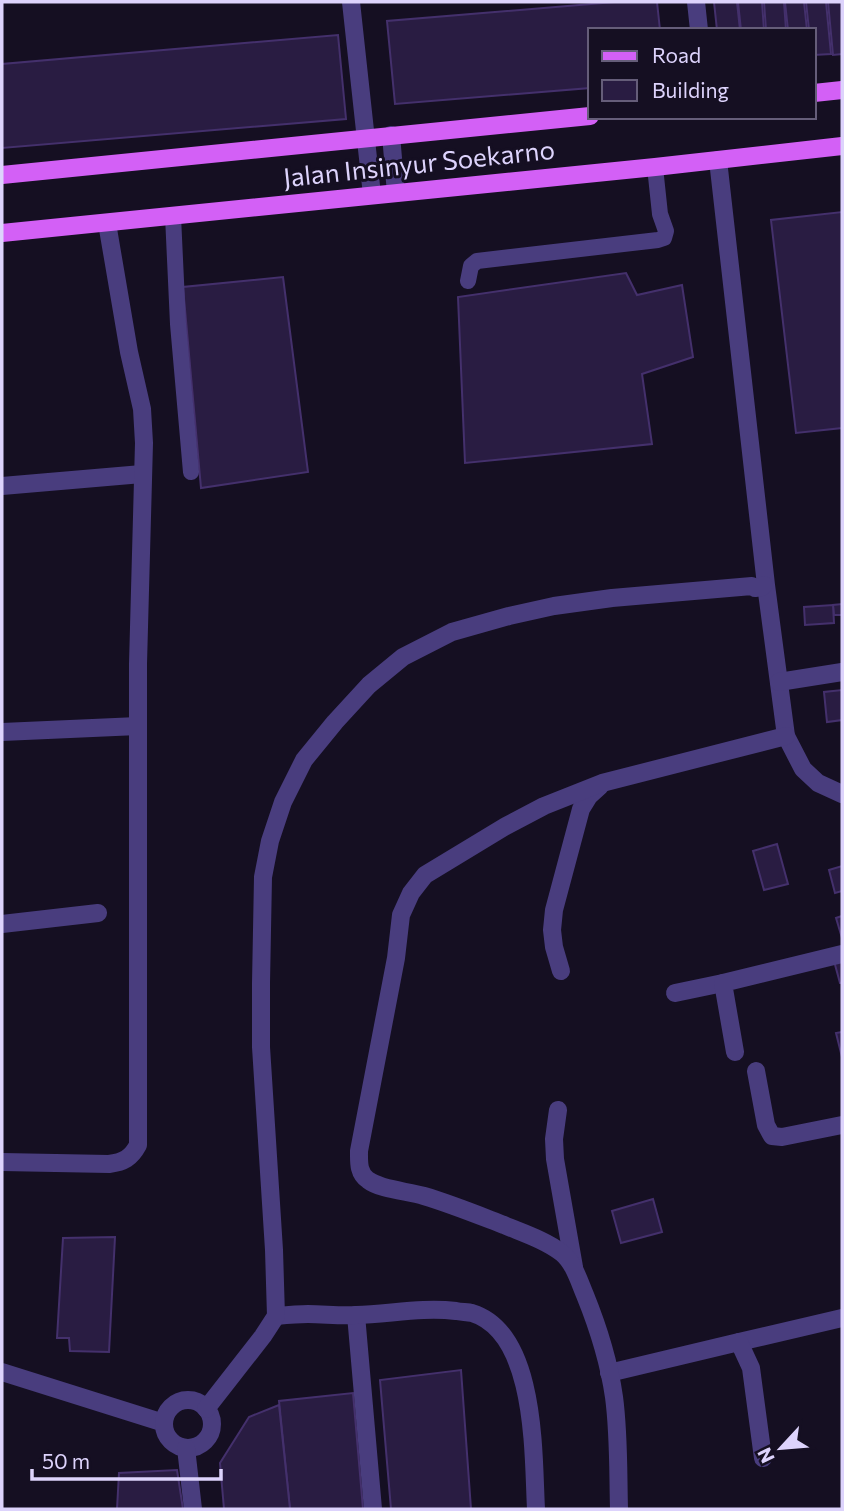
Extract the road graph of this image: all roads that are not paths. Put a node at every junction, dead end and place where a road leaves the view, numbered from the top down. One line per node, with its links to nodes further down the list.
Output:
1 (351, 2): 8 (street)
2 (696, 2): 3 (street)
3 (699, 28)
4 (842, 90): 5 (main road)
5 (816, 93)
6 (588, 116): 7 (main road, Jalan Insinyur Soekarno)
7 (391, 135): 8 (main road, Jalan Insinyur Soekarno); 13 (street)
8 (366, 138): 12 (main road, Jalan Insinyur Soekarno); 14 (street)
9 (842, 146): 10 (main road, Jalan Insinyur Soekarno)
10 (718, 160): 11 (main road, Jalan Insinyur Soekarno); 22 (street)
11 (655, 167): 13 (main road, Jalan Insinyur Soekarno); 18 (lane)
12 (2, 175)
13 (396, 192): 14 (main road, Jalan Insinyur Soekarno)
14 (372, 195): 15 (main road, Jalan Insinyur Soekarno)
15 (173, 216): 16 (main road, Jalan Insinyur Soekarno); 19 (lane)
16 (107, 222): 17 (main road, Jalan Insinyur Soekarno); 20 (street)
17 (2, 233)
18 (468, 281)
19 (191, 472)
20 (142, 474): 21 (street); 25 (street)
21 (2, 486)
22 (761, 585): 24 (street); 43 (street)
23 (842, 672): 24 (street)
24 (779, 682): 27 (street)
25 (138, 726): 26 (street); 40 (street)
26 (2, 732)
27 (786, 736): 28 (street); 29 (street)
28 (602, 783): 33 (street); 41 (street)
29 (842, 794)
30 (98, 913): 31 (street)
31 (2, 924)
32 (842, 954): 34 (street)
33 (561, 971)
34 (723, 983): 35 (street); 36 (street)
35 (676, 993)
36 (735, 1052)
37 (756, 1071): 39 (street)
38 (558, 1110): 41 (street)
39 (842, 1125)
40 (2, 1162)
41 (575, 1270): 47 (street)
42 (356, 1315): 43 (street); 53 (street); 54 (street)
43 (276, 1316): 48 (street)
44 (842, 1318): 45 (street)
45 (738, 1342): 47 (street); 51 (street)
46 (2, 1372): 49 (street)
47 (617, 1372): 55 (street)
48 (206, 1409): 49 (street); 50 (street)
49 (164, 1423): 50 (street)
50 (186, 1448): 52 (street)
51 (763, 1458)
52 (193, 1509)
53 (373, 1509)
54 (536, 1509)
55 (619, 1509)

